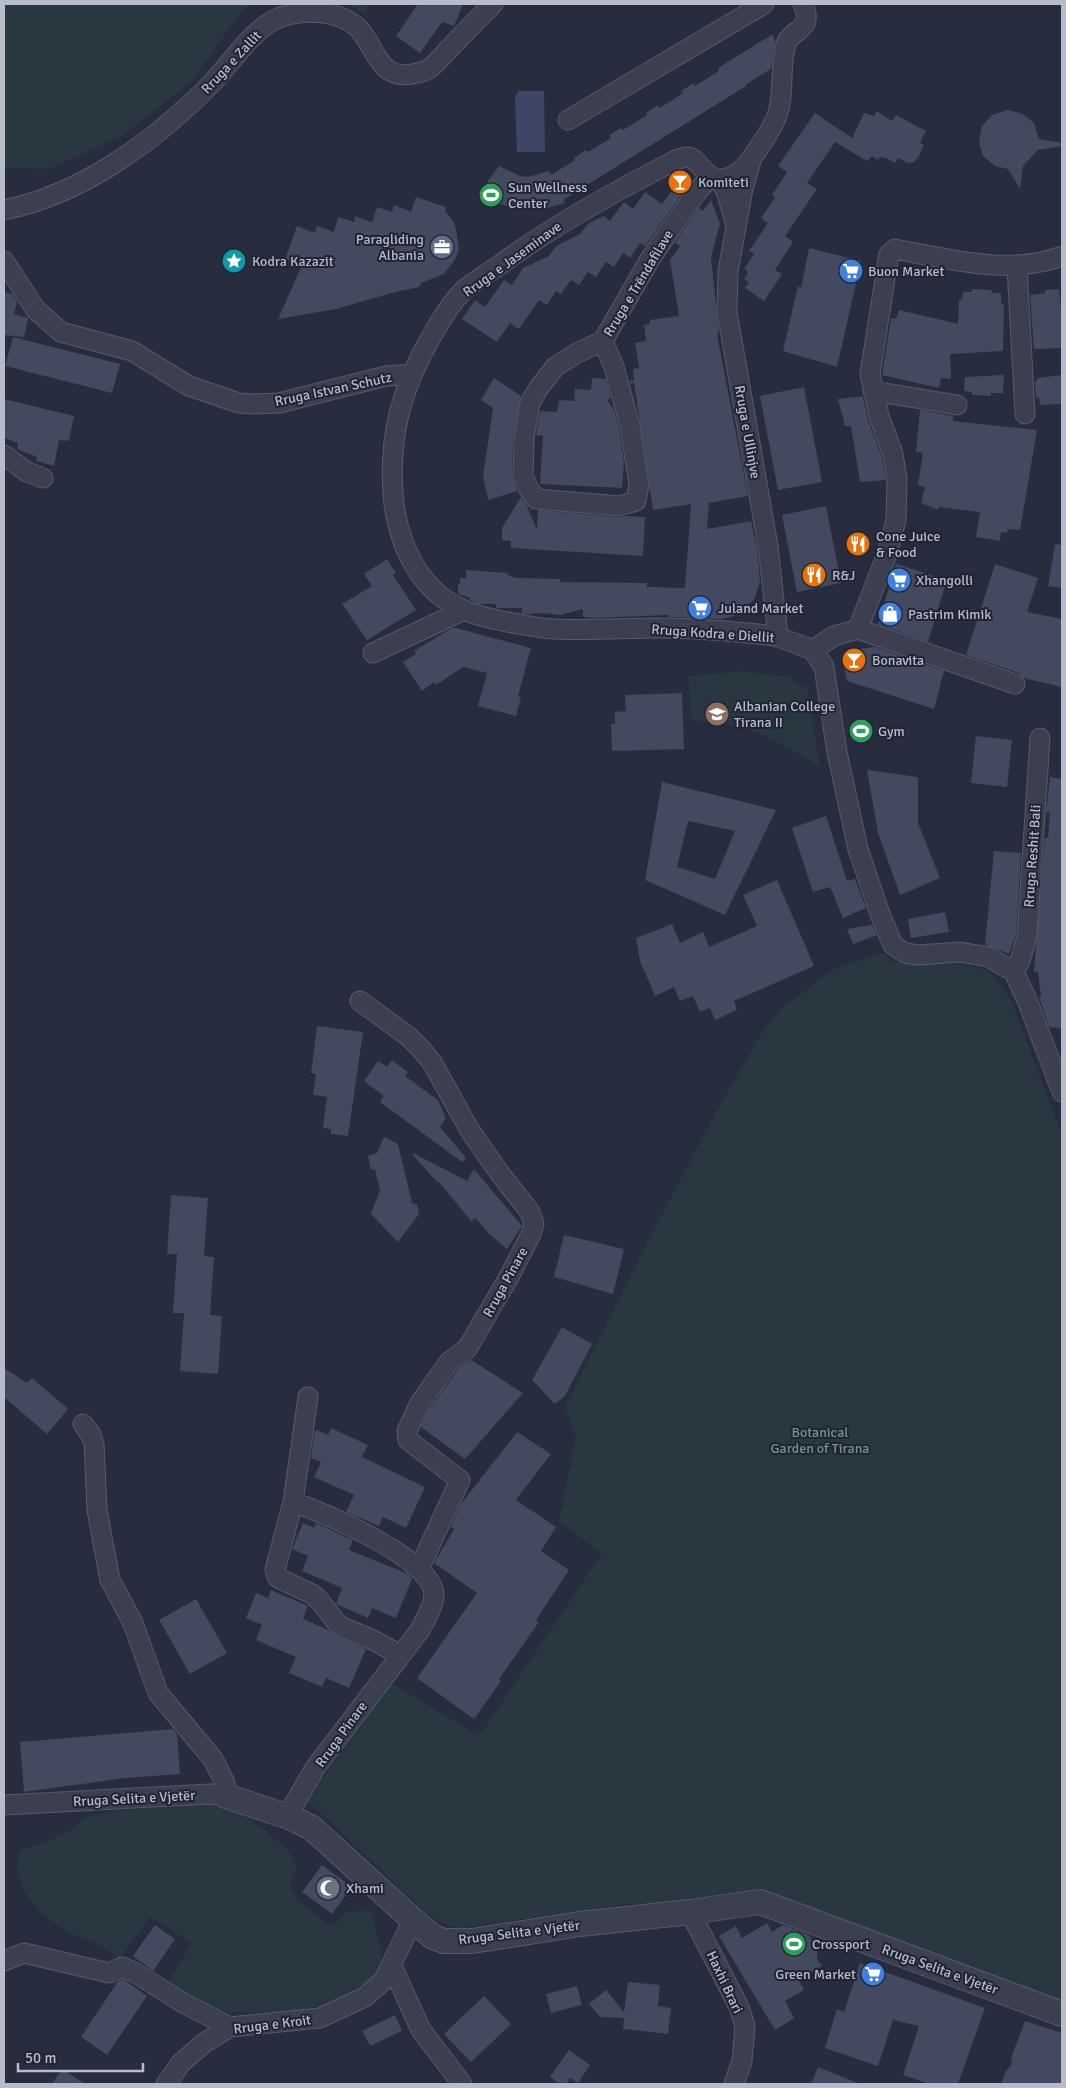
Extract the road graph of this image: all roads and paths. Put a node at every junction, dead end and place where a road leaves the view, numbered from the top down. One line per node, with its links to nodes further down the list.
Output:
1 (493, 4): 7 (street, Rruga e Zallit)
2 (764, 4): 4 (street)
3 (803, 4): 5 (street)
4 (568, 120)
5 (753, 155): 6 (street); 8 (street, Rruga e Ullinjve)
6 (715, 178): 8 (street, Rruga e Ullinjve); 12 (street, Rruga e Trëndafilave); 13 (street, Rruga e Jaseminave)
7 (4, 210)
8 (736, 228): 21 (street, Rruga e Ullinjve)
9 (1062, 256): 11 (street)
10 (4, 261): 13 (street, Rruga Istvan Schutz)
11 (1017, 266): 14 (street); 16 (street)
12 (603, 341): 12 (street, Rruga e Trëndafilave)
13 (412, 374): 19 (street, Rruga Kodra e Diellit)
14 (873, 391): 15 (street); 20 (street)
15 (957, 406)
16 (1025, 414)
17 (4, 455): 18 (street)
18 (43, 478)
19 (464, 610): 21 (street, Rruga Kodra e Diellit); 23 (street)
20 (858, 629): 22 (street); 24 (street)
21 (778, 637): 22 (street, Rruga Kodra e Diellit)
22 (813, 650): 26 (street)
23 (373, 653)
24 (1015, 684)
25 (1040, 738): 26 (street, Rruga Reshit Bali)
26 (1014, 972): 28 (street)
27 (360, 1001): 32 (street, Rruga Pinare)
28 (1062, 1092)
29 (308, 1397): 31 (street)
30 (84, 1424): 34 (street)
31 (293, 1502): 32 (street, Rruga Pinare); 33 (street)
32 (418, 1569): 33 (street, Rruga Pinare)
33 (400, 1655): 36 (street, Rruga Pinare)
34 (226, 1796): 35 (street, Rruga Selita e Vjetër); 36 (street, Rruga Selita e Vjetër)
35 (4, 1805)
36 (292, 1818): 38 (street, Rruga Selita e Vjetër)
37 (690, 1912): 38 (street, Rruga Selita e Vjetër); 41 (street, Rruga Selita e Vjetër); 45 (street, Haxhi Brari)
38 (412, 1920): 40 (street, Rruga e Kroit)
39 (4, 1961): 42 (street)
40 (392, 1966): 42 (street, Rruga e Kroit); 44 (street)
41 (1062, 2014)
42 (230, 2027): 43 (street, Rruga e Kroit)
43 (166, 2084)
44 (462, 2084)
45 (734, 2084)

